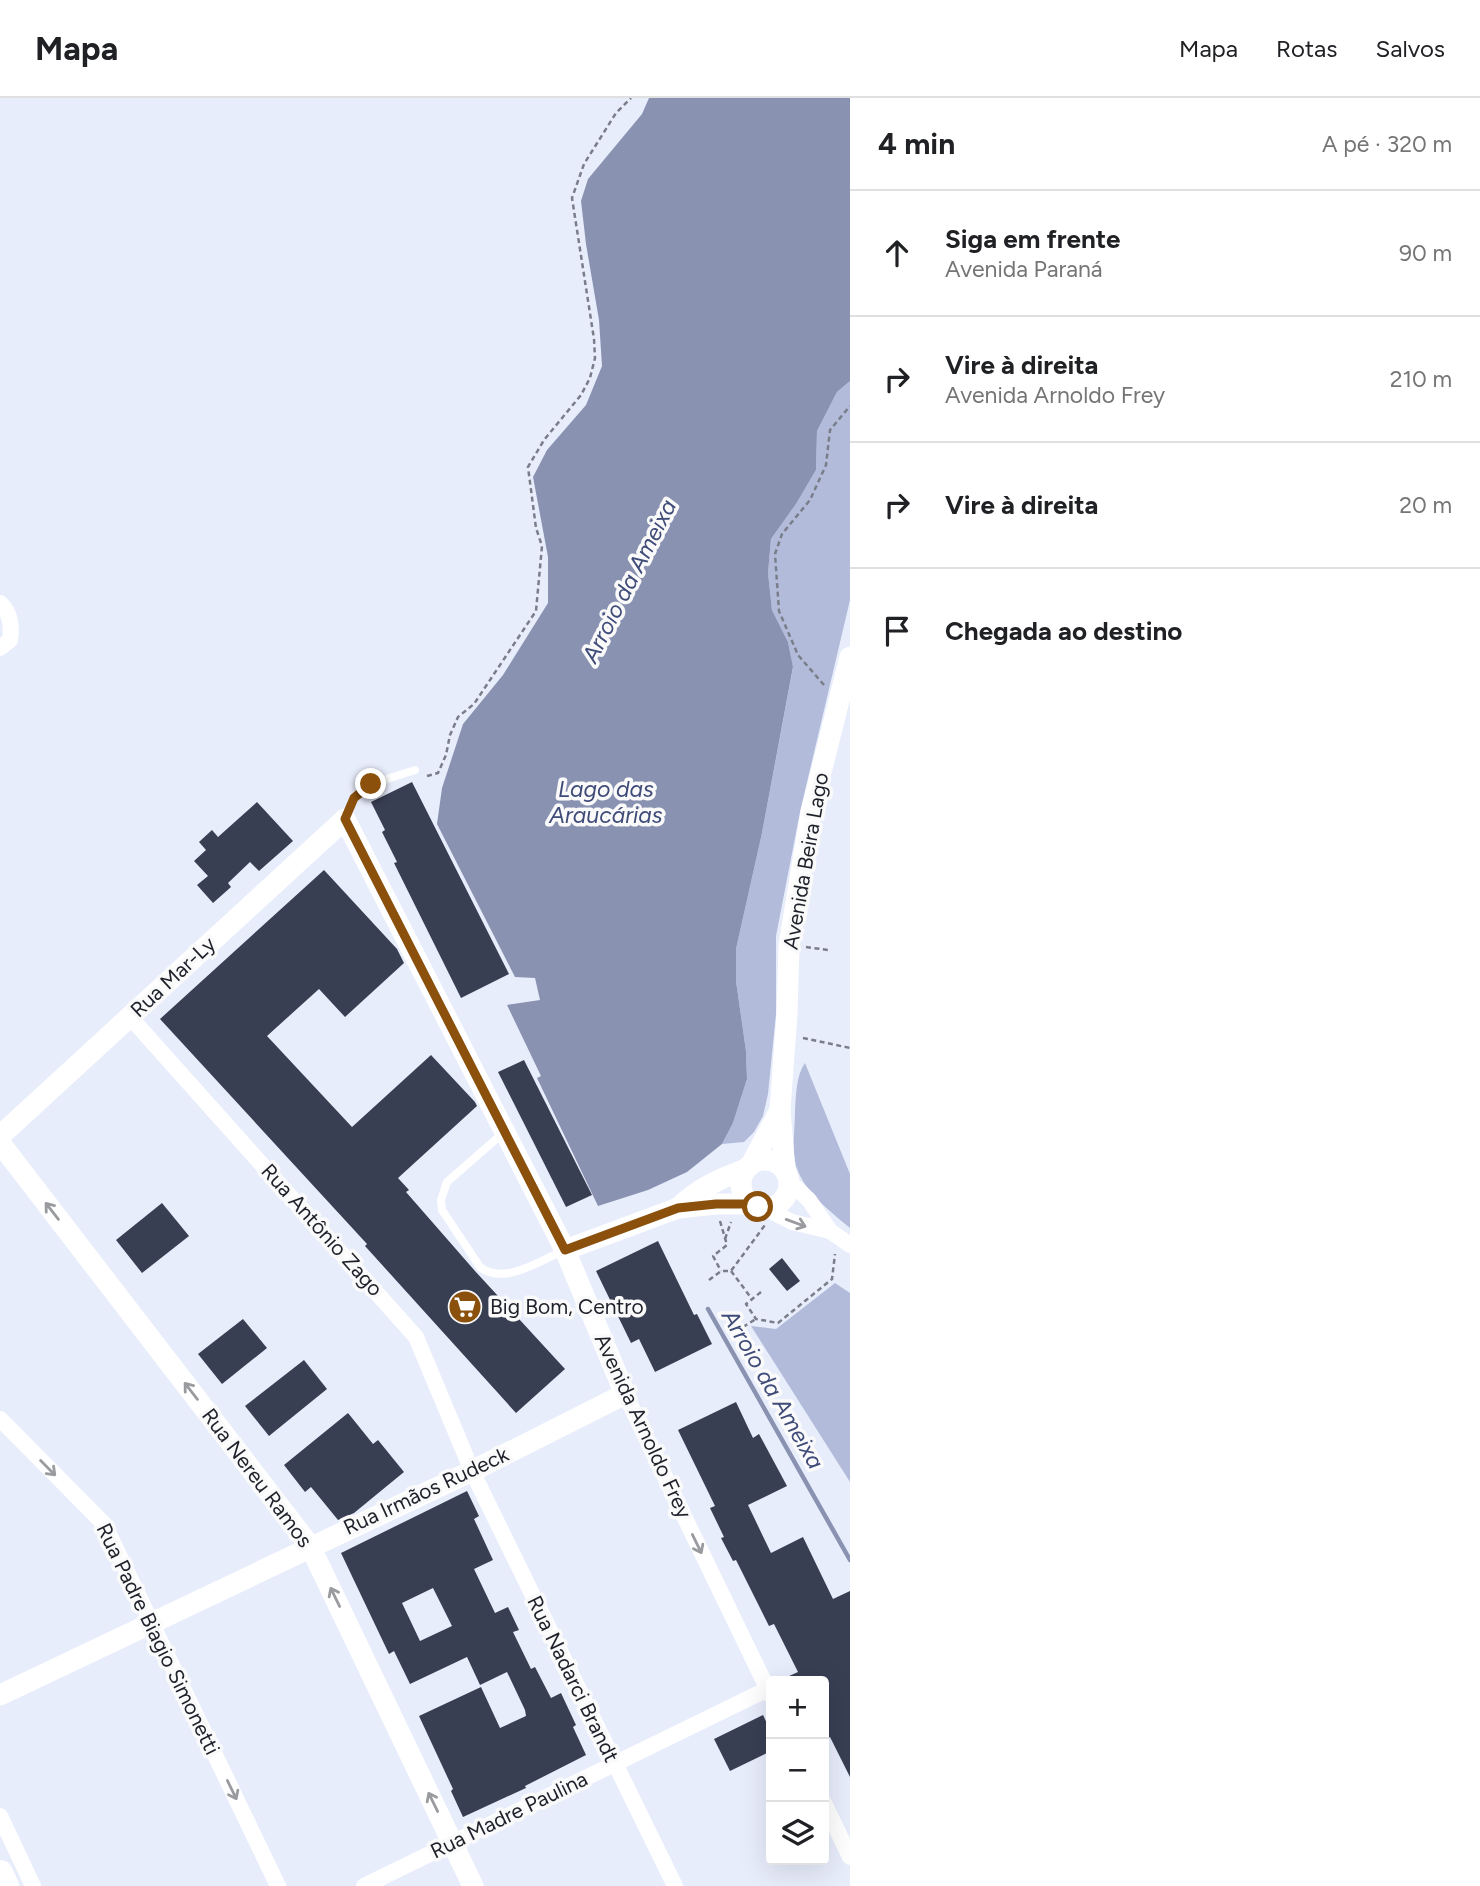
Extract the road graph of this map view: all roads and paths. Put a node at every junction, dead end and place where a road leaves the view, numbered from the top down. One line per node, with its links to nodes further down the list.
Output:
1 (631, 98): 7 (path)
2 (850, 406): 6 (path)
3 (0, 603): 4 (street)
4 (5, 644)
5 (850, 657): 10 (street, Avenida Beira Lago)
6 (827, 693)
7 (415, 770): 8 (lane)
8 (345, 819): 9 (street, Rua Mar-Ly); 13 (street, Avenida Arnoldo Frey)
9 (130, 1017): 14 (street, Rua Mar-Ly); 32 (street, Rua Antônio Zago)
10 (786, 1034): 11 (path); 12 (street, Avenida Beira Lago)
11 (850, 1048)
12 (780, 1110): 16 (street, Avenida Beira Lago); 17 (street, Avenida Beira Lago)
13 (505, 1132): 22 (street, Avenida Arnoldo Frey); 22 (lane)
14 (0, 1136)
15 (0, 1143): 33 (street, Rua Nereu Ramos, one-way to 15)
16 (748, 1167): 17 (street); 19 (street); 20 (street)
17 (787, 1176): 20 (street); 21 (street)
18 (716, 1204): 19 (street); 20 (street); 23 (path)
19 (678, 1208): 22 (street)
20 (764, 1209): 21 (street, one-way to 21); 24 (path)
21 (839, 1238): 28 (path)
22 (565, 1250): 30 (street, Avenida Arnoldo Frey)
23 (721, 1271): 24 (path); 25 (path)
24 (731, 1271): 27 (path)
25 (709, 1280)
26 (761, 1292): 27 (path)
27 (752, 1299): 28 (path)
28 (756, 1318): 29 (path)
29 (743, 1327)
30 (625, 1394): 32 (street, Rua Irmãos Rudeck); 35 (street, Avenida Arnoldo Frey, one-way to 35)
31 (0, 1419): 34 (street, Rua Padre Biagio Simonetti, one-way to 34)
32 (472, 1471): 33 (street, Rua Irmãos Rudeck); 38 (street, Rua Nadarci Brandt)
33 (310, 1546): 34 (street, Rua Irmãos Rudeck); 41 (street, Rua Nereu Ramos, one-way to 33)
34 (152, 1622): 37 (street, Rua Irmãos Rudeck); 46 (street, Rua Padre Biagio Simonetti, one-way to 46)
35 (766, 1687)
36 (766, 1694): 38 (street, Rua Madre Paulina)
37 (0, 1695)
38 (614, 1764): 41 (street, Rua Madre Paulina); 49 (street, Rua Nadarci Brandt)
39 (829, 1813): 42 (street)
40 (0, 1816): 45 (street)
41 (453, 1843): 47 (street, Rua Madre Paulina); 48 (street, Rua Nereu Ramos)
42 (850, 1857)
43 (0, 1873): 44 (main road)
44 (6, 1886)
45 (33, 1886)
46 (278, 1886)
47 (364, 1886)
48 (473, 1886)
49 (675, 1886)

